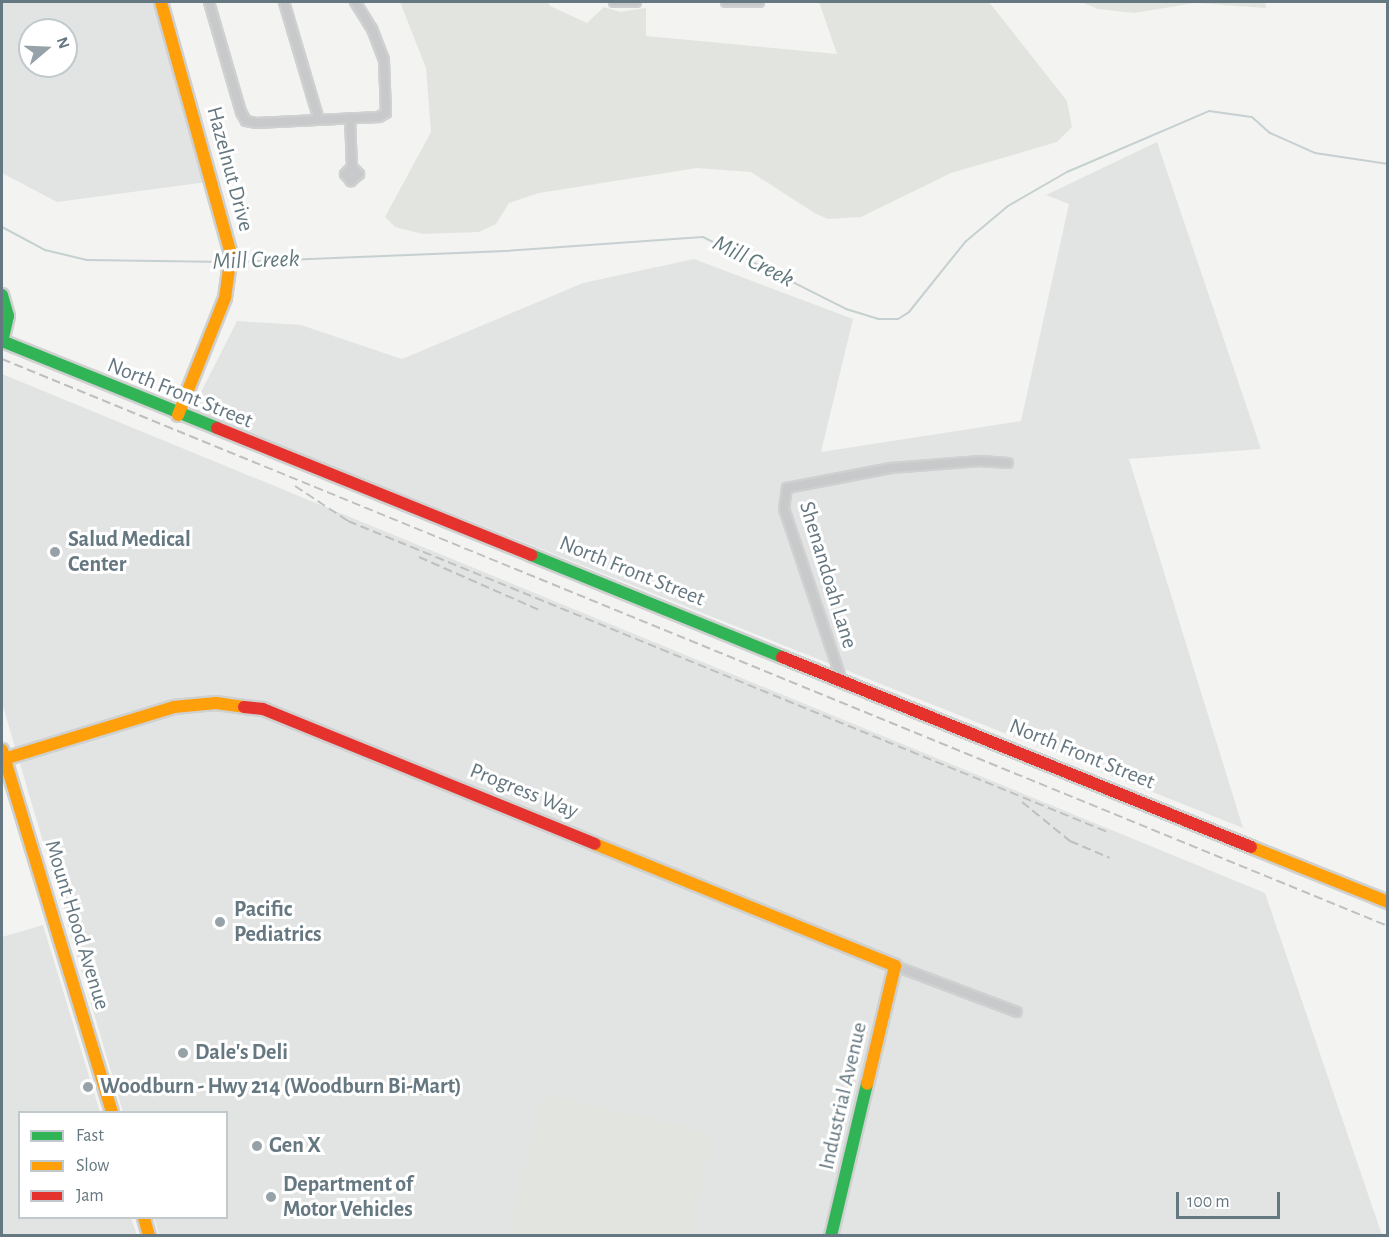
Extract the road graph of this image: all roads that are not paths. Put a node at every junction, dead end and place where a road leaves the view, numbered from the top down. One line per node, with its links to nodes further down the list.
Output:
1 (161, 2): 14 (main road, Hazelnut Drive)
2 (209, 2): 10 (street)
3 (284, 2): 10 (street)
4 (355, 2): 9 (street)
5 (614, 2): 6 (street)
6 (636, 2)
7 (726, 2): 8 (street)
8 (759, 2)
9 (350, 118): 10 (street); 11 (street)
10 (319, 120)
11 (352, 167)
12 (2, 294): 13 (main road)
13 (2, 341): 14 (main road, North Front Street)
14 (178, 415): 16 (main road, North Front Street)
15 (1008, 464): 16 (street, Shenandoah Lane)
16 (841, 678): 18 (main road, North Front Street)
17 (2, 757): 19 (main road, Progress Way); 21 (main road, Mount Hood Avenue)
18 (1388, 902)
19 (895, 966): 20 (street, Progress Way); 24 (main road, Industrial Avenue)
20 (1017, 1012)
21 (111, 1111)
22 (144, 1219): 23 (main road)
23 (149, 1236)
24 (831, 1236)

